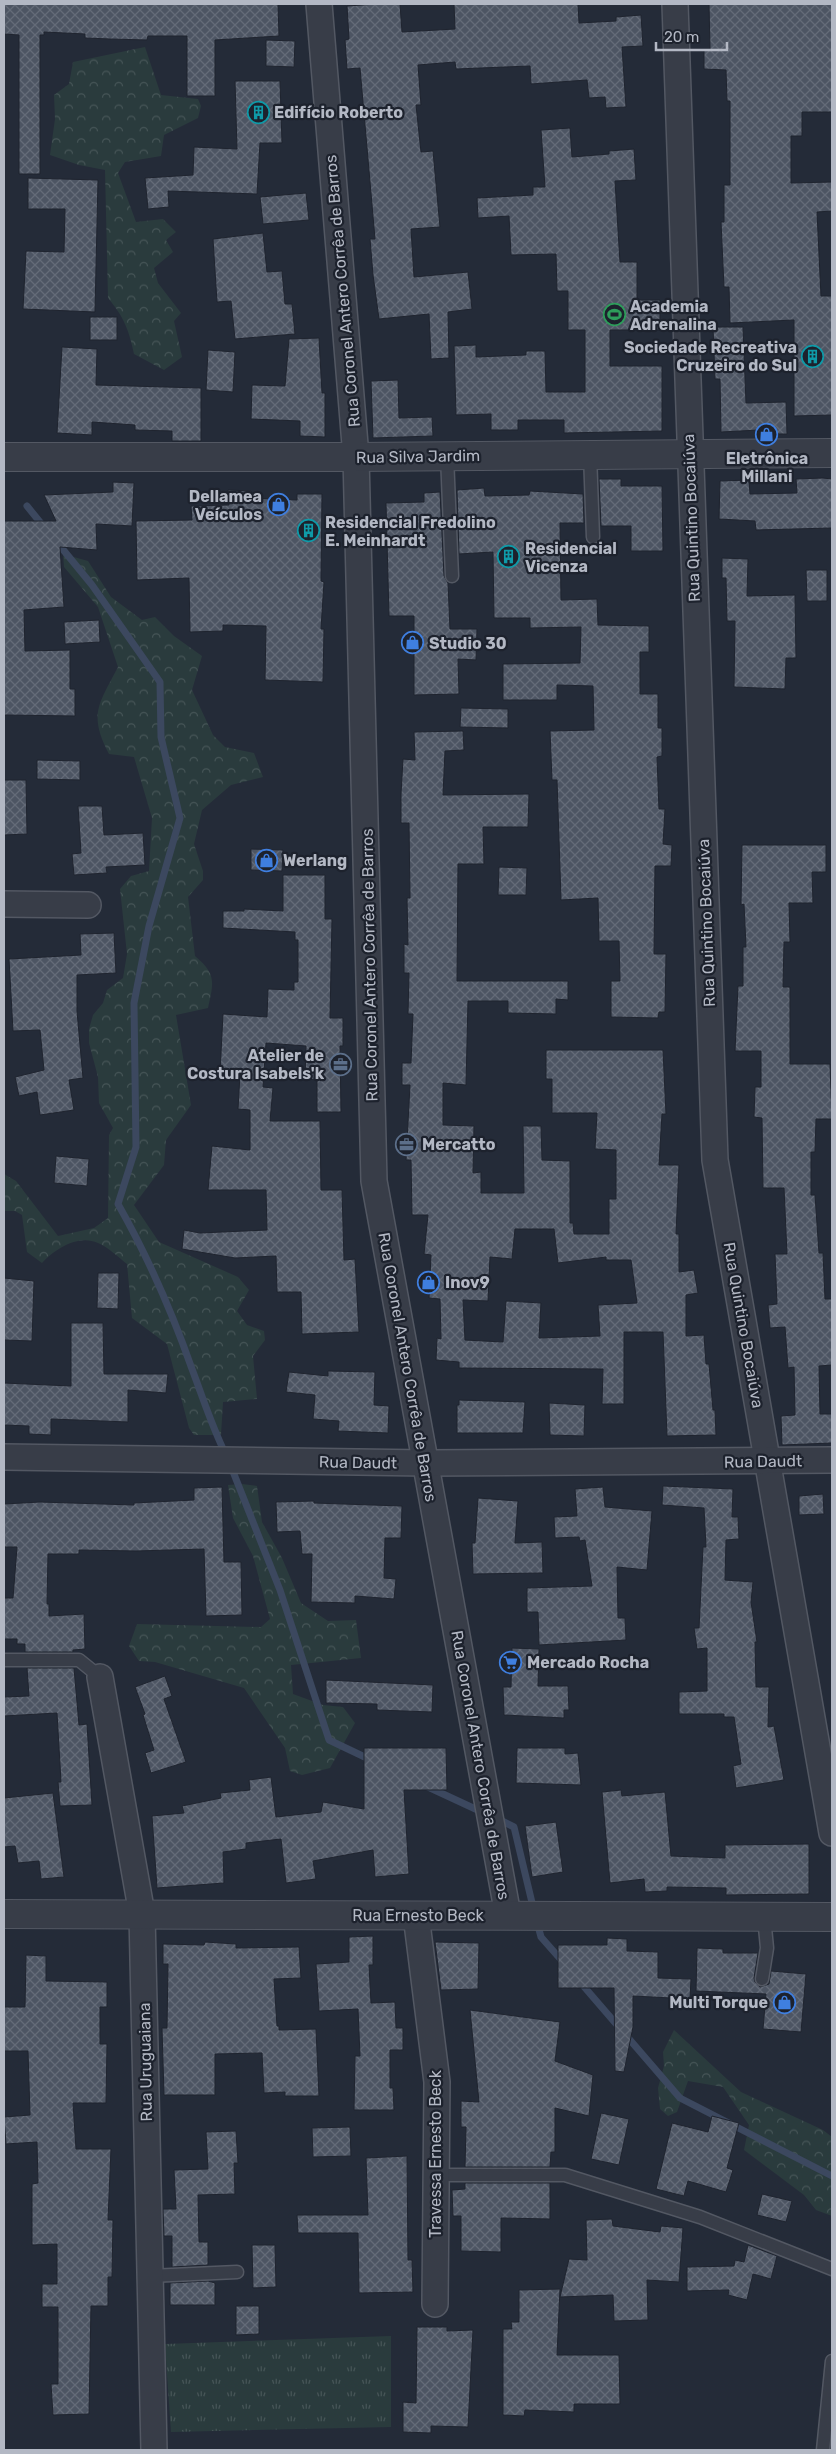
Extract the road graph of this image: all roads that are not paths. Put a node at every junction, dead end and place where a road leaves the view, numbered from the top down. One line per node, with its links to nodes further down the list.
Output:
1 (319, 4): 8 (street, Rua Coronel Antero Corrêa de Barros)
2 (675, 4): 3 (street, Rua Quintino Bocaiúva)
3 (689, 452): 4 (street, Rua Silva Jardim); 5 (street, Rua Silva Jardim); 15 (street, Rua Quintino Bocaiúva)
4 (832, 452)
5 (590, 454): 7 (street, Rua Silva Jardim); 9 (lane)
6 (4, 456): 8 (street, Rua Silva Jardim)
7 (447, 456): 8 (street, Rua Silva Jardim); 10 (lane)
8 (356, 457): 16 (street, Rua Coronel Antero Corrêa de Barros)
9 (593, 537)
10 (452, 576)
11 (4, 904): 12 (street)
12 (88, 905)
13 (4, 1458): 16 (street, Rua Daudt)
14 (832, 1460): 15 (street, Rua Daudt)
15 (767, 1461): 16 (street, Rua Daudt); 19 (street, Rua Quintino Bocaiúva)
16 (426, 1463): 23 (street, Rua Coronel Antero Corrêa de Barros)
17 (4, 1660): 18 (lane)
18 (100, 1677): 21 (street, Rua Uruguaiana)
19 (832, 1833)
20 (4, 1914): 21 (street, Rua Ernesto Beck)
21 (142, 1914): 22 (street, Rua Ernesto Beck); 30 (street, Rua Uruguaiana)
22 (416, 1915): 23 (street, Rua Ernesto Beck); 27 (street, Travessa Ernesto Beck)
23 (508, 1915): 24 (street, Rua Ernesto Beck)
24 (764, 1916): 25 (street, Rua Ernesto Beck); 26 (lane)
25 (832, 1917)
26 (762, 1979)
27 (436, 2174): 28 (lane); 31 (street, Travessa Ernesto Beck)
28 (832, 2269)
29 (236, 2272): 30 (lane)
30 (150, 2276): 33 (street, Rua Uruguaiana)
31 (435, 2304)
32 (832, 2361): 34 (lane)
33 (154, 2450)
34 (823, 2450)

